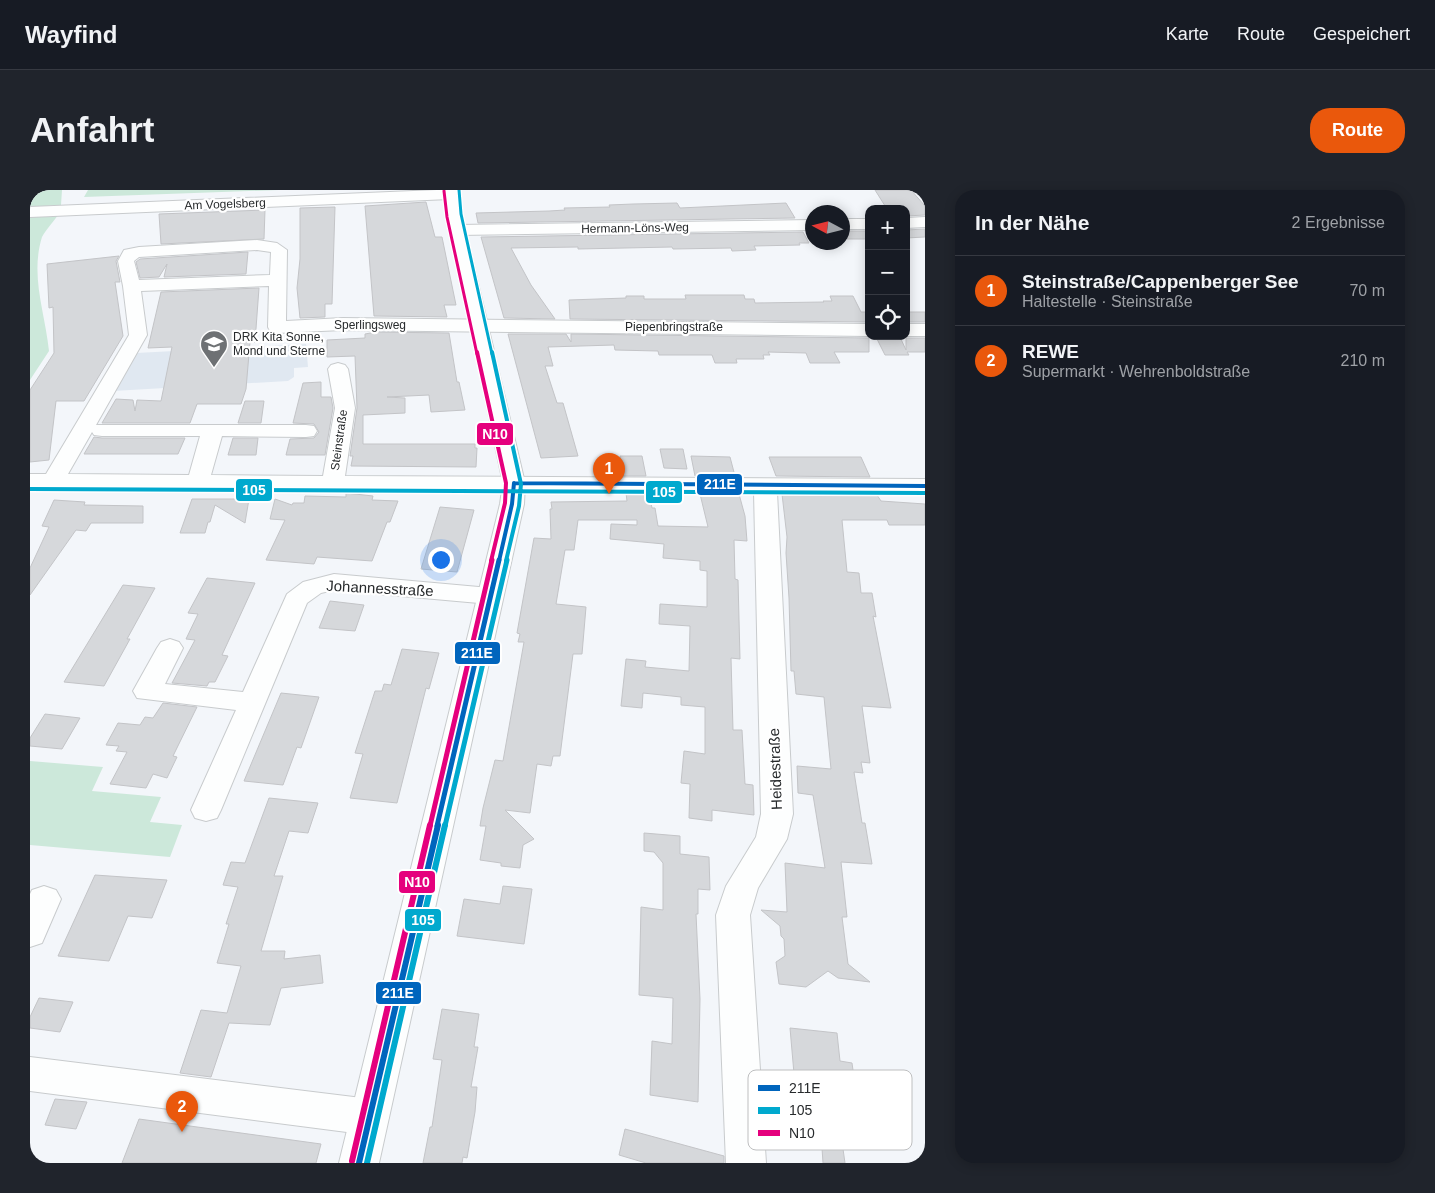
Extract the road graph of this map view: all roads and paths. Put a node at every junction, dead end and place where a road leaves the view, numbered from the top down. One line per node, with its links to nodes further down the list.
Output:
1 (451, 192): 2 (street, Am Vogelsberg); 8 (street)
2 (30, 212)
3 (925, 222): 4 (street)
4 (910, 223)
5 (850, 224): 6 (street)
6 (865, 224)
7 (805, 225): 8 (street, Hermann-Löns-Weg)
8 (457, 230): 11 (street)
9 (278, 280): 10 (street); 10 (street, Sperlingsweg); 11 (street, Sperlingsweg)
10 (132, 286): 20 (street, Sperlingsweg)
11 (479, 326): 12 (street, Piepenbringstraße); 23 (street)
12 (865, 330)
13 (910, 330): 14 (street)
14 (925, 330)
15 (338, 369): 22 (street, Steinstraße)
16 (102, 430): 17 (street)
17 (214, 430): 18 (street); 21 (street)
18 (306, 431)
19 (30, 481): 20 (street, Steinstraße)
20 (53, 481): 21 (street, Steinstraße)
21 (198, 481): 22 (street, Steinstraße)
22 (333, 482): 23 (street, Steinstraße)
23 (514, 483): 24 (street, Steinstraße); 26 (street)
24 (765, 485): 25 (street, Steinstraße); 35 (street, Heidestraße)
25 (925, 486)
26 (490, 596): 28 (street, Johannesstraße); 33 (street)
27 (170, 648): 28 (street)
28 (253, 702): 29 (street, Johannesstraße)
29 (206, 810)
30 (44, 899): 31 (street)
31 (30, 933)
32 (30, 1074): 33 (street)
33 (370, 1117): 34 (street)
34 (360, 1163)
35 (746, 1163)

